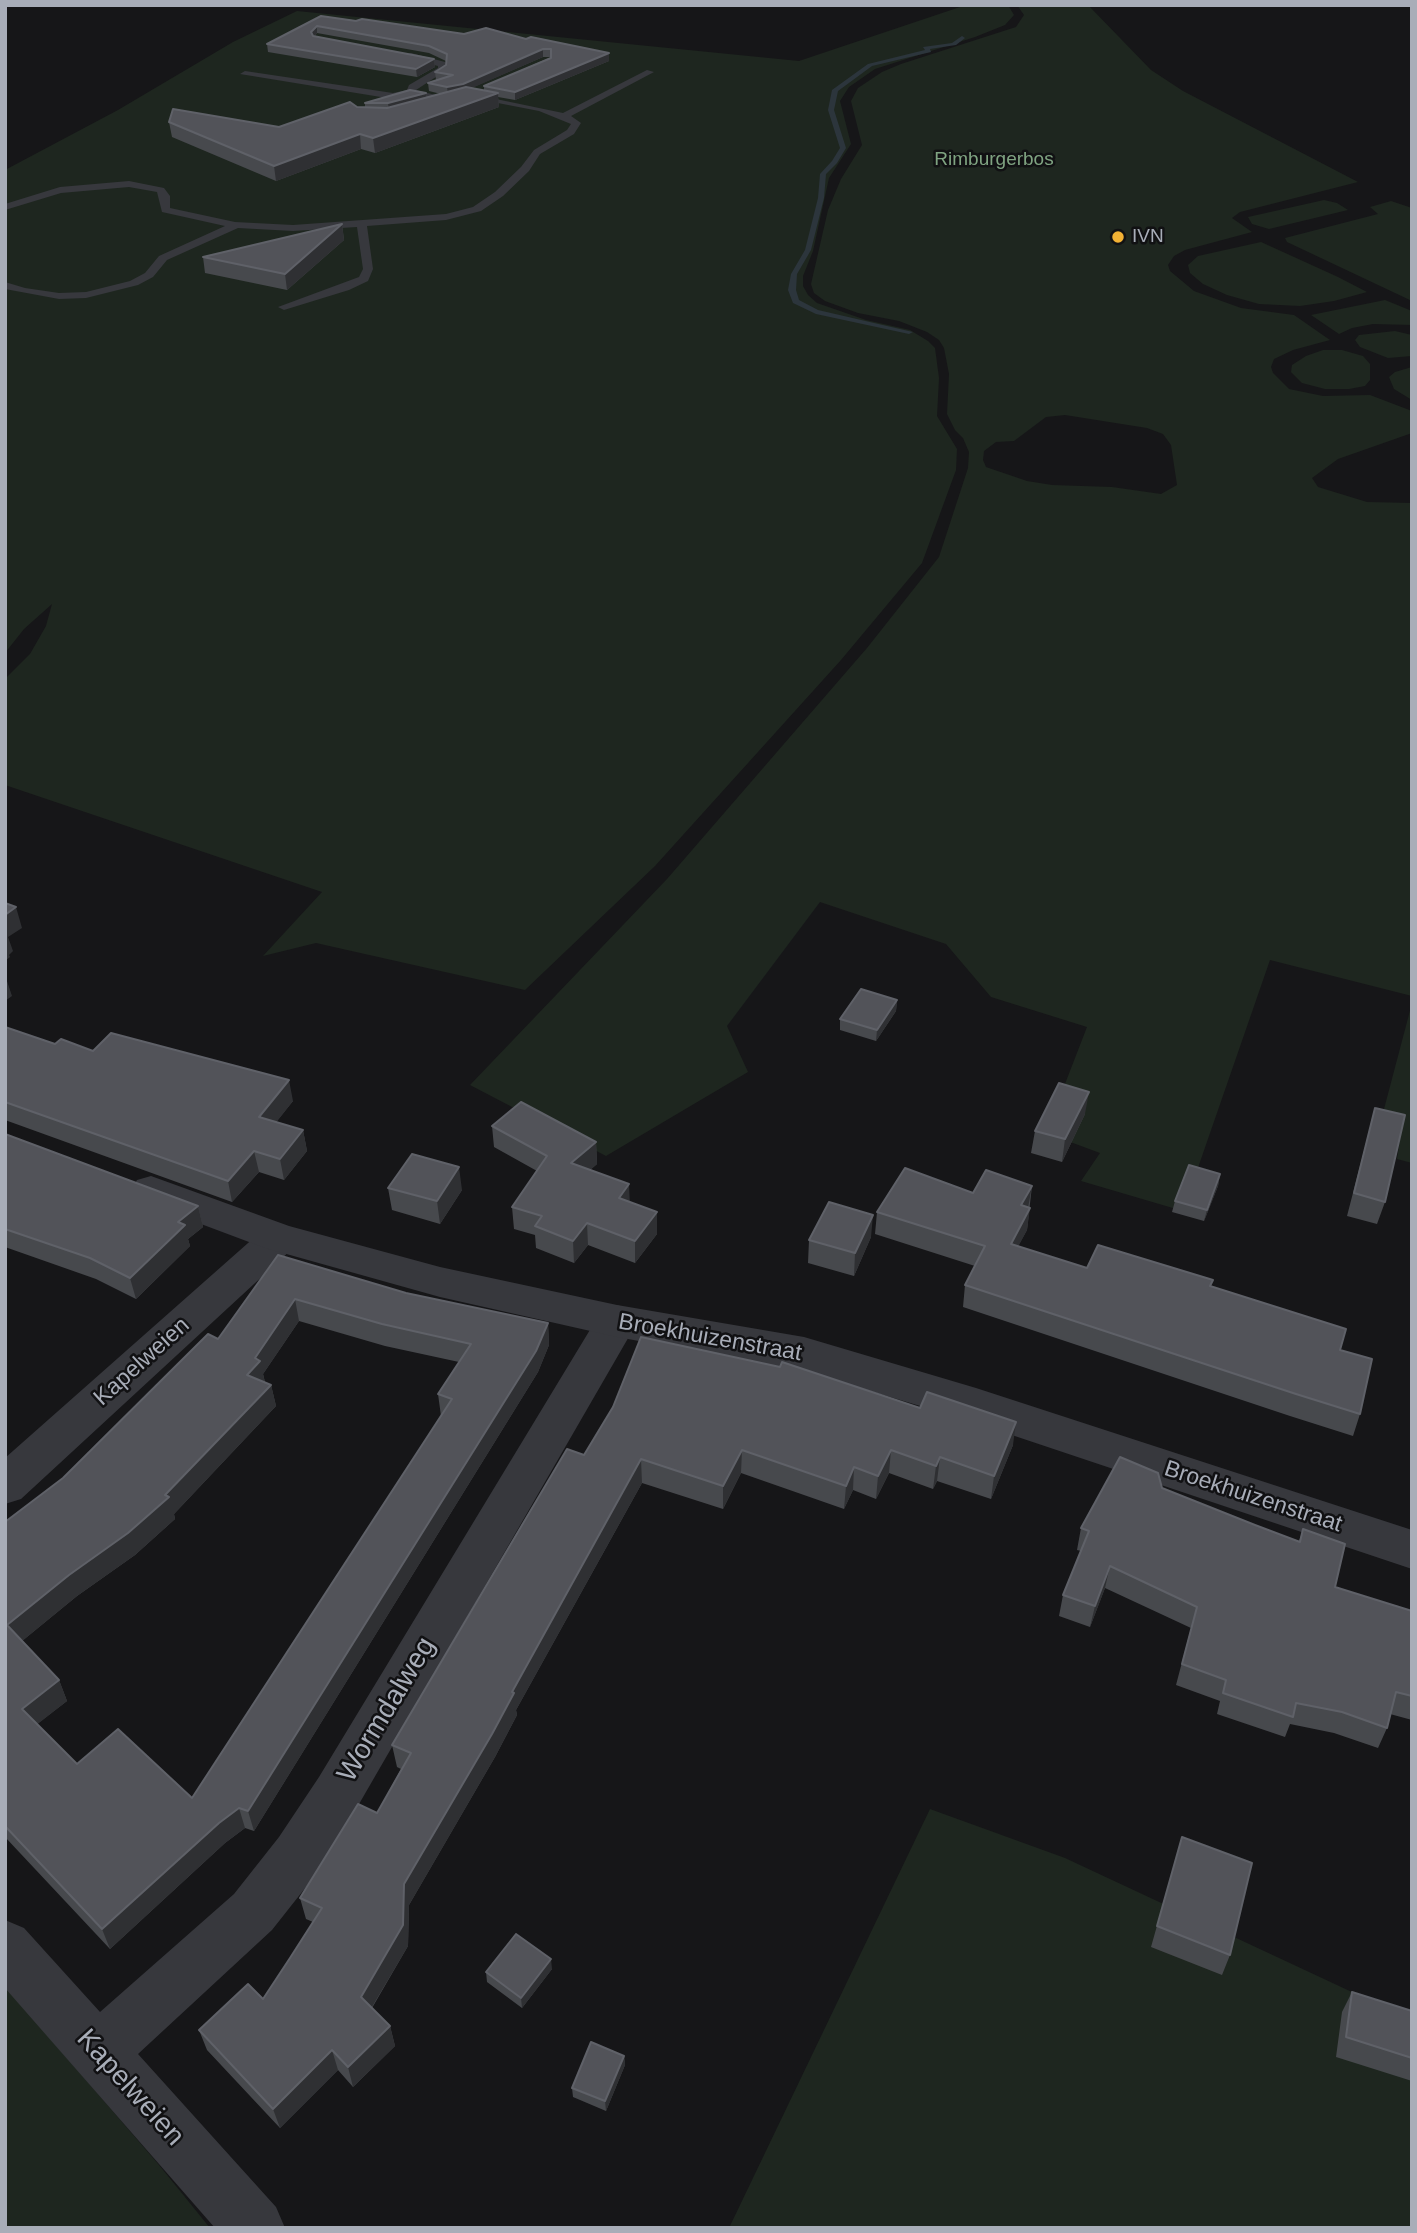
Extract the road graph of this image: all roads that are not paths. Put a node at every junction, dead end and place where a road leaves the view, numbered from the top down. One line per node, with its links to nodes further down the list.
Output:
1 (404, 54): 5 (lane)
2 (650, 72): 9 (lane)
3 (245, 74): 5 (lane)
4 (490, 86): 9 (lane)
5 (411, 92): 7 (lane)
6 (455, 98): 7 (lane)
7 (444, 100): 8 (lane)
8 (418, 109)
9 (564, 116): 12 (lane)
10 (5, 208): 11 (lane)
11 (235, 225): 12 (lane); 13 (lane)
12 (362, 225): 14 (lane)
13 (5, 285)
14 (284, 307)
15 (122, 1179): 16 (street, Broekhuizenstraat)
16 (279, 1238): 17 (street, Broekhuizenstraat); 18 (street, Kapelweien)
17 (617, 1321): 19 (street, Broekhuizenstraat); 21 (street, Wormdalweg)
18 (5, 1486)
19 (1412, 1550)
20 (5, 1947): 21 (street, Kapelweien)
21 (98, 2052): 22 (street, Kapelweien)
22 (256, 2228)

